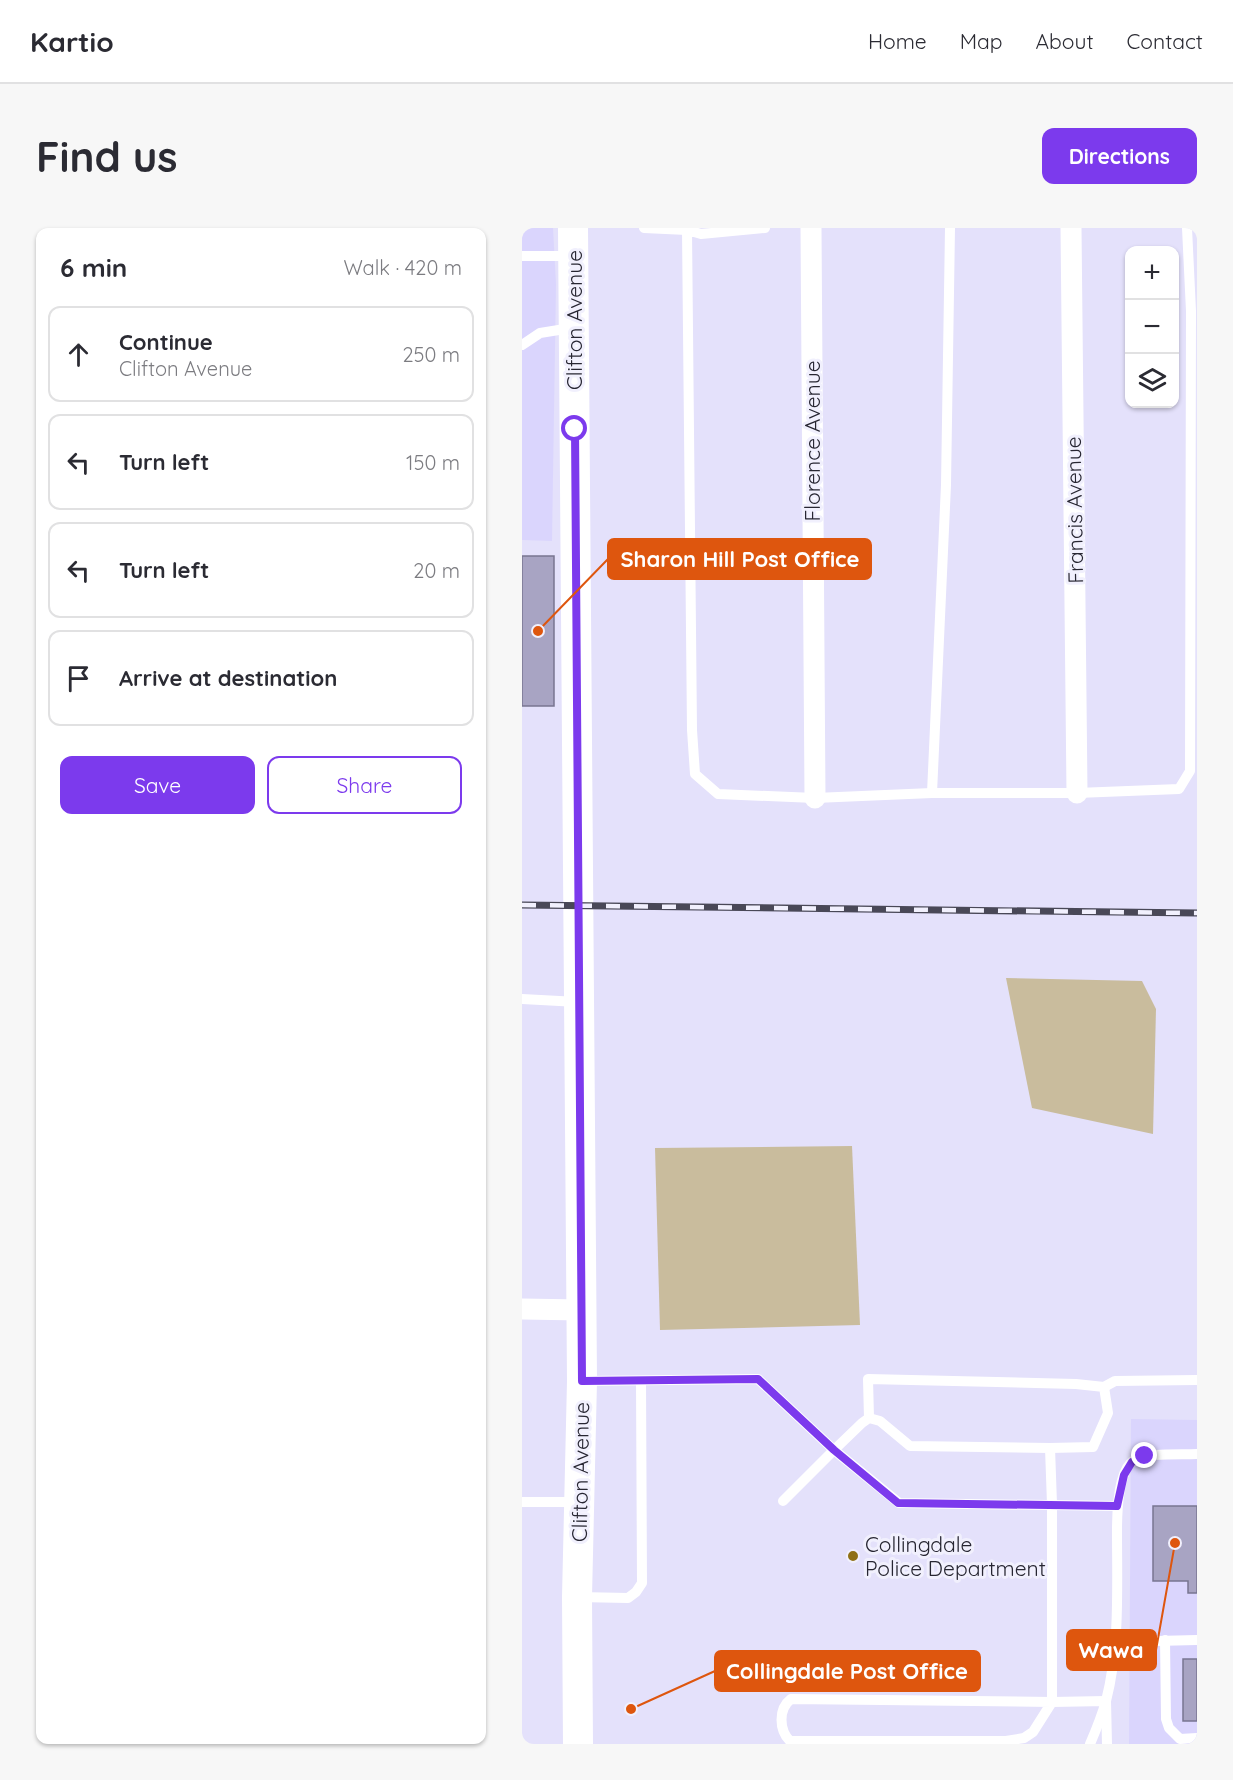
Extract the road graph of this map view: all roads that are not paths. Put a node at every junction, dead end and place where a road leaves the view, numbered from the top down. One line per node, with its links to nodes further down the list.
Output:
1 (644, 228): 7 (lane)
2 (765, 228): 7 (lane)
3 (811, 228): 14 (street, Florence Avenue)
4 (950, 228): 12 (lane)
5 (1071, 228): 13 (street, Francis Avenue)
6 (1187, 228): 13 (lane)
7 (687, 230): 14 (lane)
8 (573, 242): 9 (lane); 10 (street, Clifton Avenue)
9 (522, 256)
10 (574, 328): 11 (lane); 16 (street, Clifton Avenue)
11 (522, 345)
12 (932, 793): 13 (lane); 14 (lane)
13 (1077, 793)
14 (815, 798)
15 (522, 999): 16 (lane)
16 (578, 1002): 18 (street, Clifton Avenue)
17 (522, 1309): 18 (street)
18 (580, 1310): 20 (street, Clifton Avenue)
19 (1197, 1380): 22 (lane)
20 (582, 1381): 21 (lane); 29 (street, Clifton Avenue)
21 (641, 1381): 25 (lane); 32 (lane)
22 (1104, 1387): 23 (lane); 24 (lane)
23 (869, 1418): 24 (lane); 25 (lane)
24 (1050, 1449): 30 (lane)
25 (834, 1450): 28 (lane); 30 (lane)
26 (1197, 1454): 31 (lane)
27 (522, 1502): 29 (lane)
28 (783, 1502)
29 (579, 1503): 32 (street, Clifton Avenue)
30 (1052, 1504): 31 (lane); 37 (lane)
31 (1117, 1506): 35 (lane)
32 (577, 1597): 39 (street, Clifton Avenue)
33 (1165, 1640): 34 (lane); 35 (lane); 38 (lane)
34 (1197, 1640)
35 (1115, 1642): 36 (lane)
36 (1106, 1701): 37 (lane); 40 (lane); 41 (lane)
37 (1052, 1702): 37 (lane)
38 (1197, 1738)
39 (578, 1744)
40 (1090, 1744)
41 (1107, 1744)

